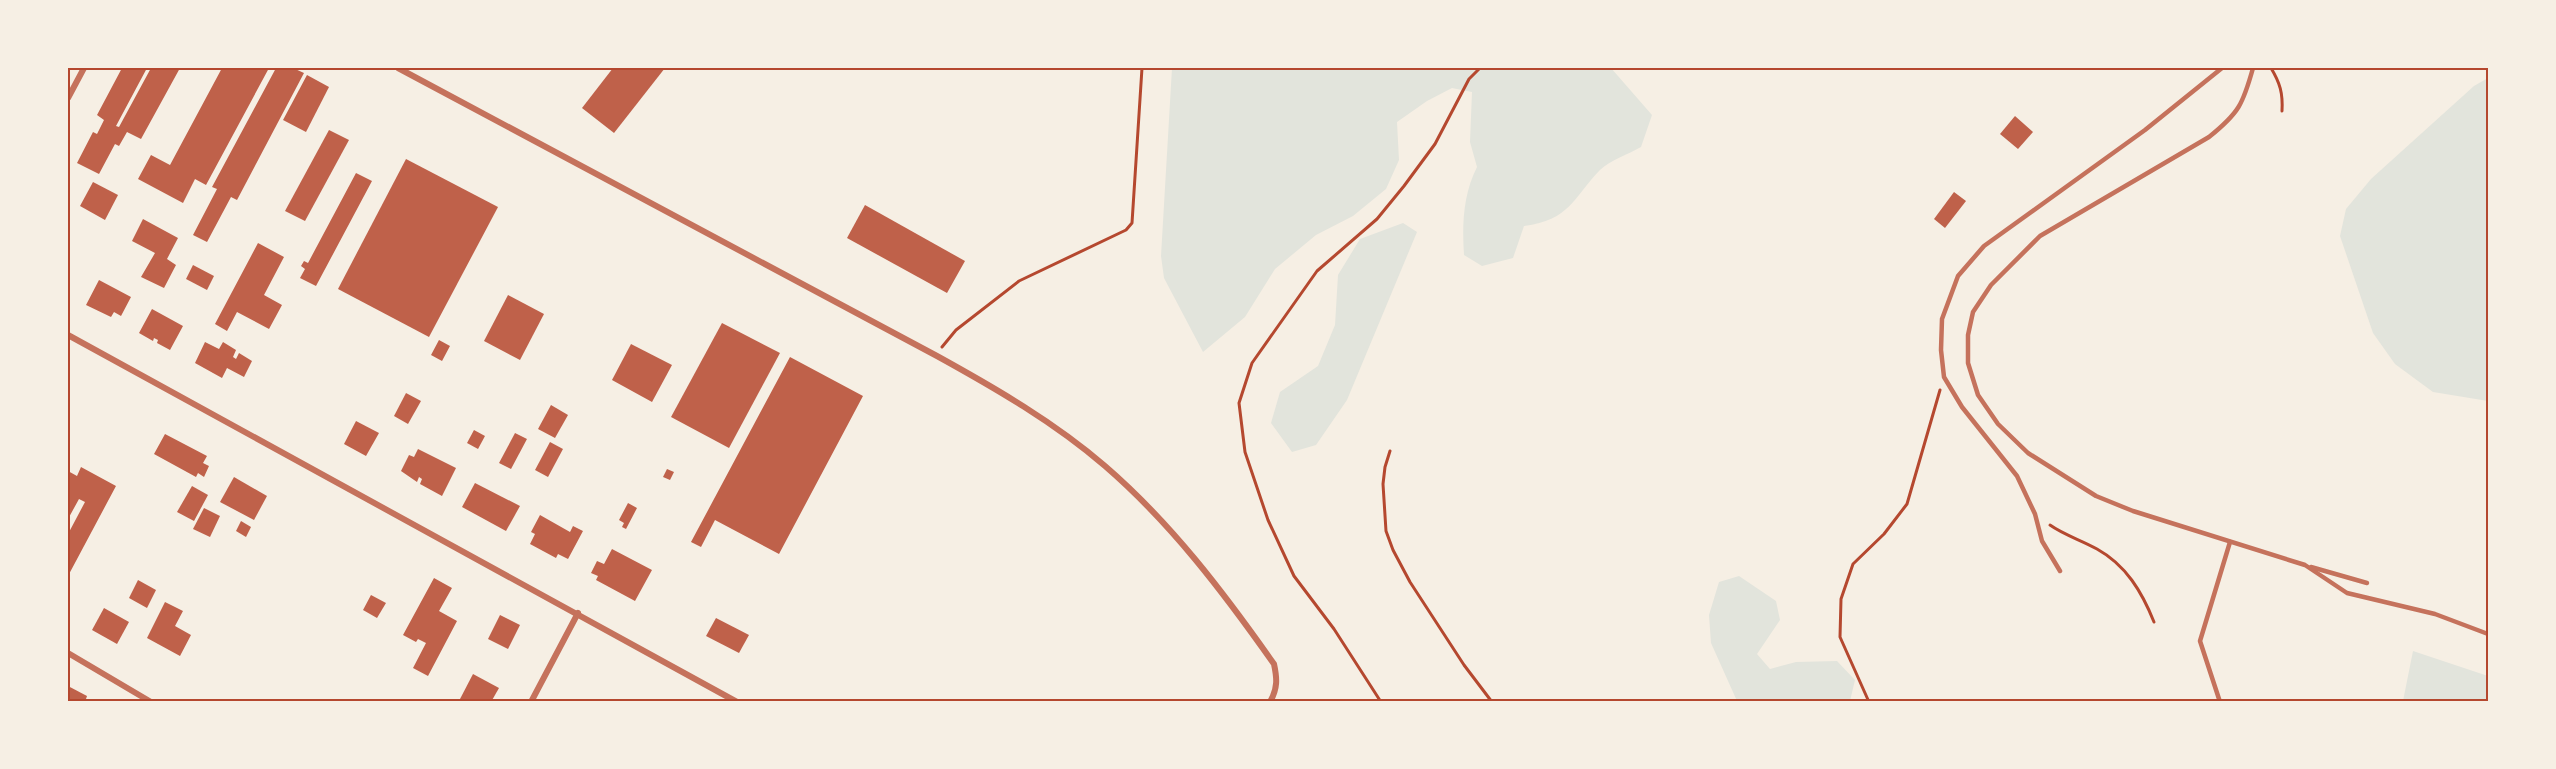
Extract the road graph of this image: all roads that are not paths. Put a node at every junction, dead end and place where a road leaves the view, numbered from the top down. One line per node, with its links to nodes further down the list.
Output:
1 (84, 68): 5 (street)
2 (398, 68): 17 (street)
3 (2222, 68): 9 (lane)
4 (2253, 68): 7 (lane)
5 (68, 98)
6 (68, 335): 11 (street)
7 (2230, 542): 8 (lane); 18 (lane)
8 (2305, 565): 10 (lane); 12 (lane)
9 (2060, 571)
10 (2367, 583)
11 (578, 612): 15 (street); 16 (street)
12 (2488, 634)
13 (68, 653): 14 (street)
14 (151, 702)
15 (531, 702)
16 (737, 702)
17 (1270, 702)
18 (2220, 702)

